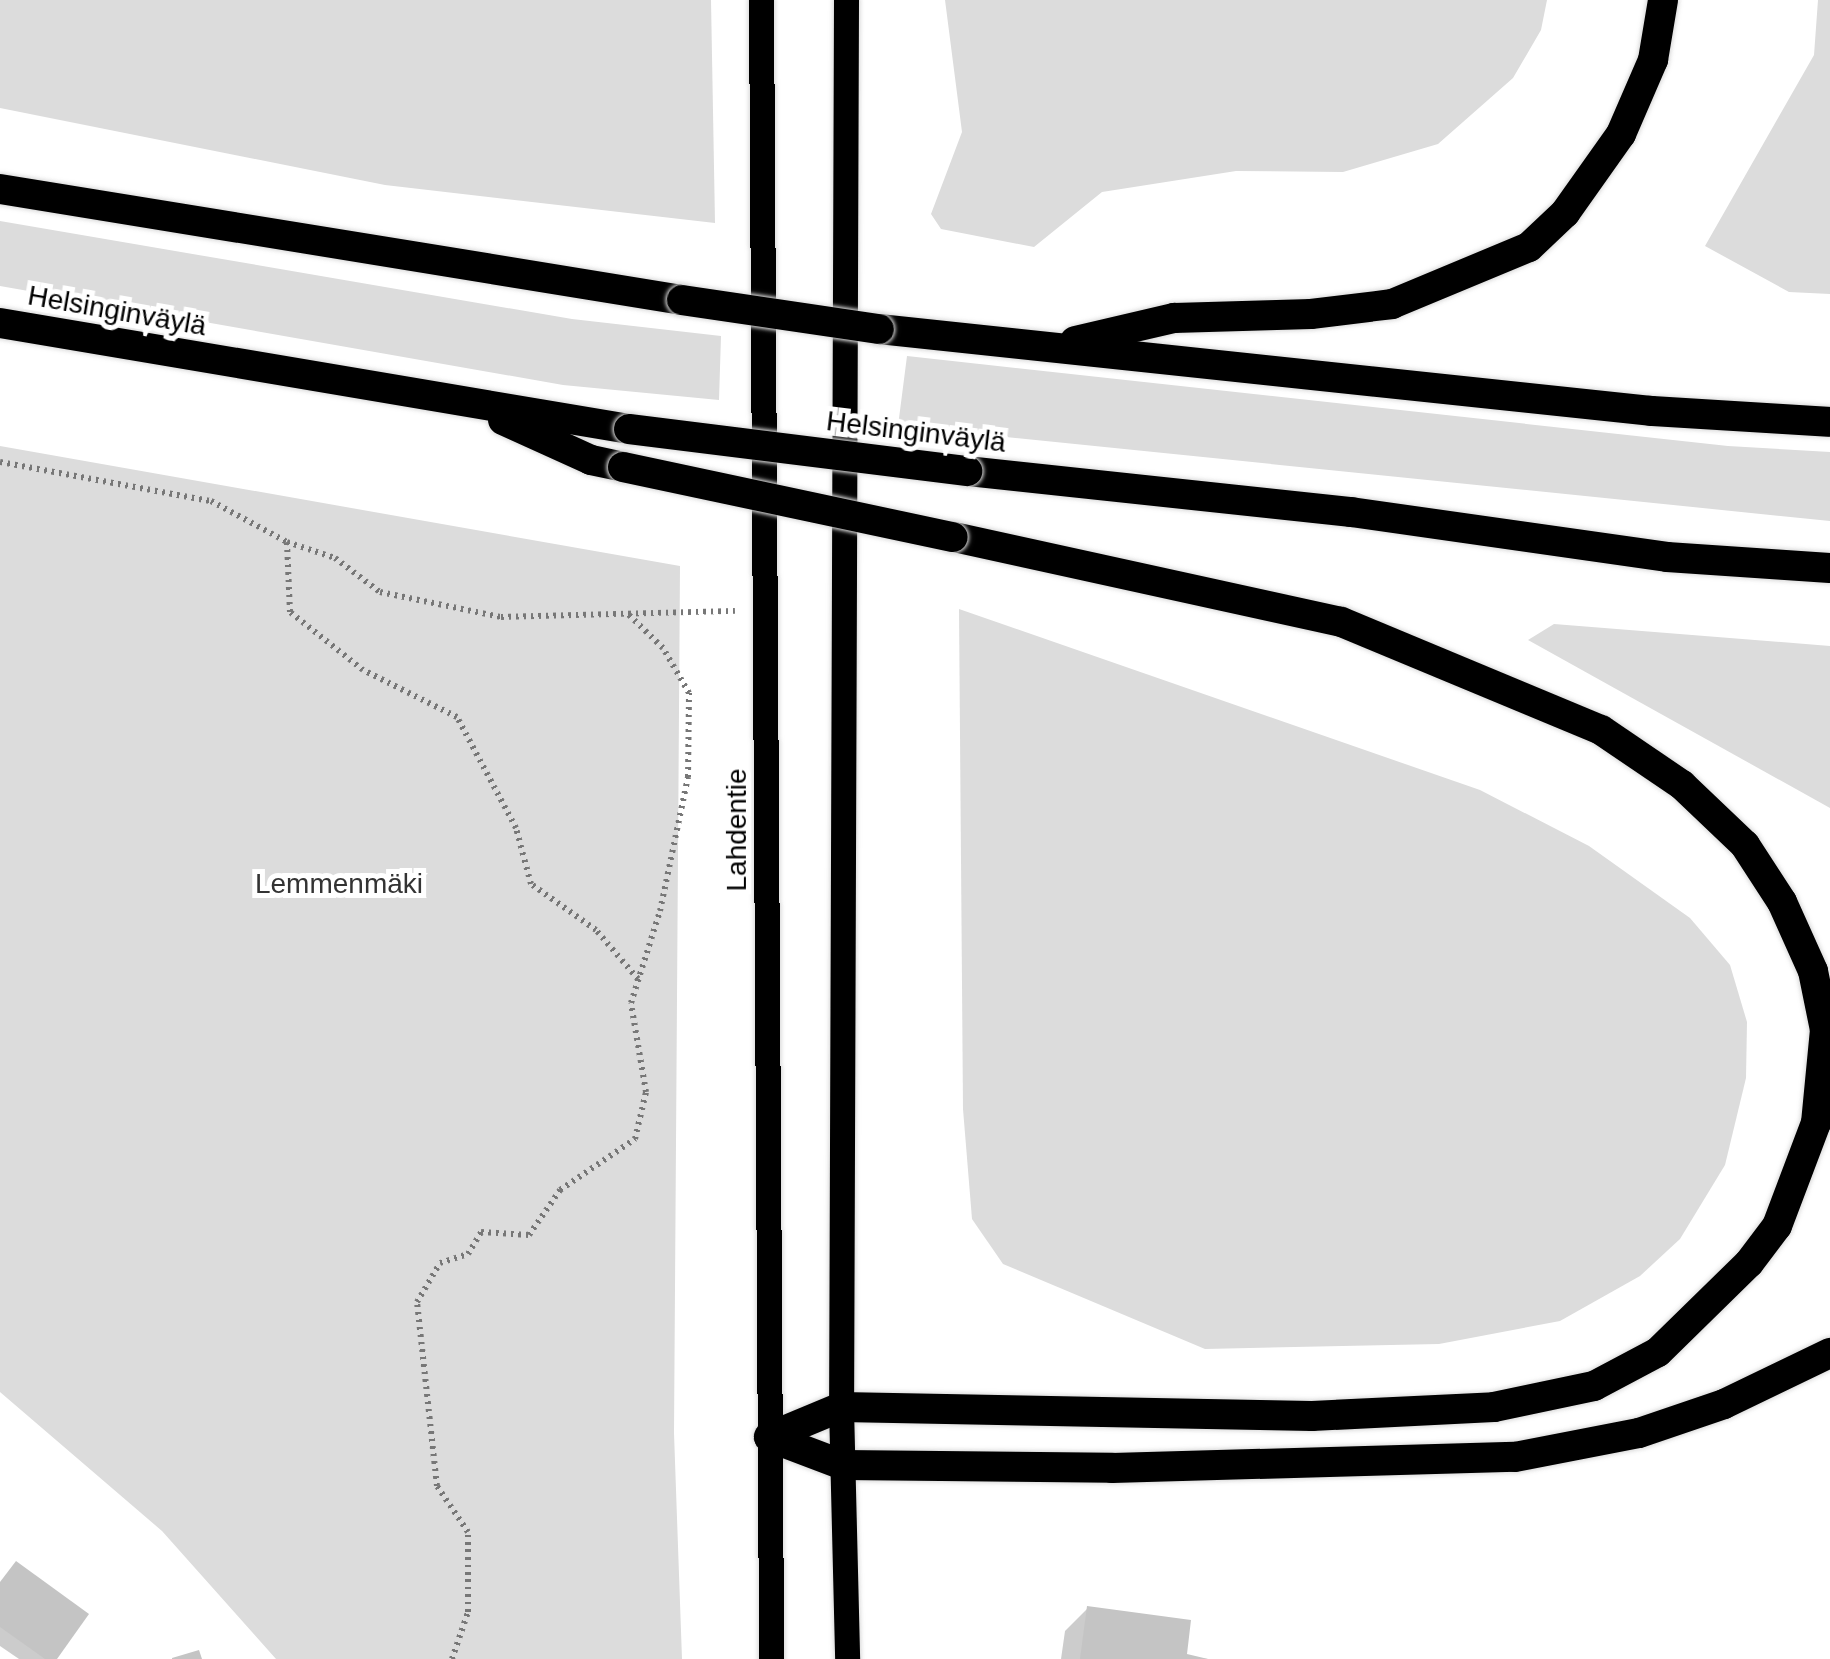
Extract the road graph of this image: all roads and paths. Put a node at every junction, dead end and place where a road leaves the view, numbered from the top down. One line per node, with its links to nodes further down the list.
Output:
1 (761, 0): 12 (main road, Lahdentie)
2 (846, 0): 16 (main road)
3 (1663, 0): 6 (highway)
4 (0, 188): 6 (highway, bridge)
5 (0, 324): 7 (highway, Helsinginväylä)
6 (1050, 347): 8 (highway)
7 (473, 406): 11 (highway, Helsinginväylä, bridge); 16 (highway, bridge)
8 (1830, 422)
9 (0, 462): 10 (path)
10 (288, 542): 13 (path); 14 (path)
11 (1830, 568)
12 (766, 610): 13 (path); 17 (main road, Lahdentie)
13 (628, 614): 14 (path)
14 (638, 979): 19 (path)
15 (1830, 1354): 18 (highway)
16 (841, 1408): 17 (highway); 18 (main road)
17 (770, 1437): 18 (highway); 20 (main road, Lahdentie)
18 (844, 1465): 21 (main road)
19 (452, 1659)
20 (770, 1659)
21 (847, 1659)

